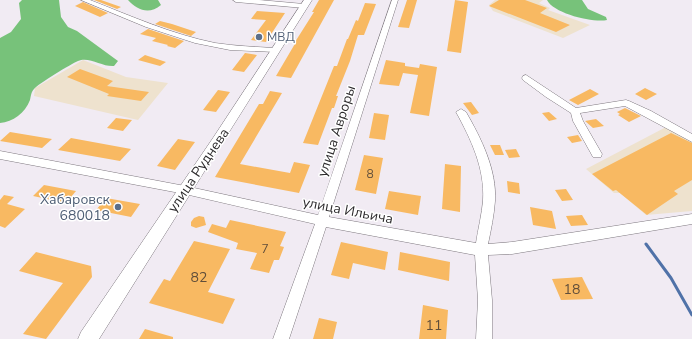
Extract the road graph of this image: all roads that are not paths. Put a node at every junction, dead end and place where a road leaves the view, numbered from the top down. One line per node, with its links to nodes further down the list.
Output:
1 (84, 0): 5 (street)
2 (236, 0): 4 (street)
3 (396, 0): 14 (street, улица Авроры)
4 (306, 3): 5 (main road, улица Руднева)
5 (276, 50): 12 (main road, улица Руднева)
6 (526, 78): 7 (street)
7 (575, 111): 9 (street); 10 (street)
8 (460, 112): 15 (street)
9 (692, 138)
10 (596, 154)
11 (0, 155): 12 (street, улица Ильича)
12 (185, 190): 14 (street, улица Ильича); 16 (main road, улица Руднева)
13 (692, 219): 15 (street, улица Ильича)
14 (322, 221): 15 (street, улица Ильича); 17 (street, улица Авроры)
15 (481, 250): 18 (street)
16 (88, 339)
17 (281, 339)
18 (484, 339)

